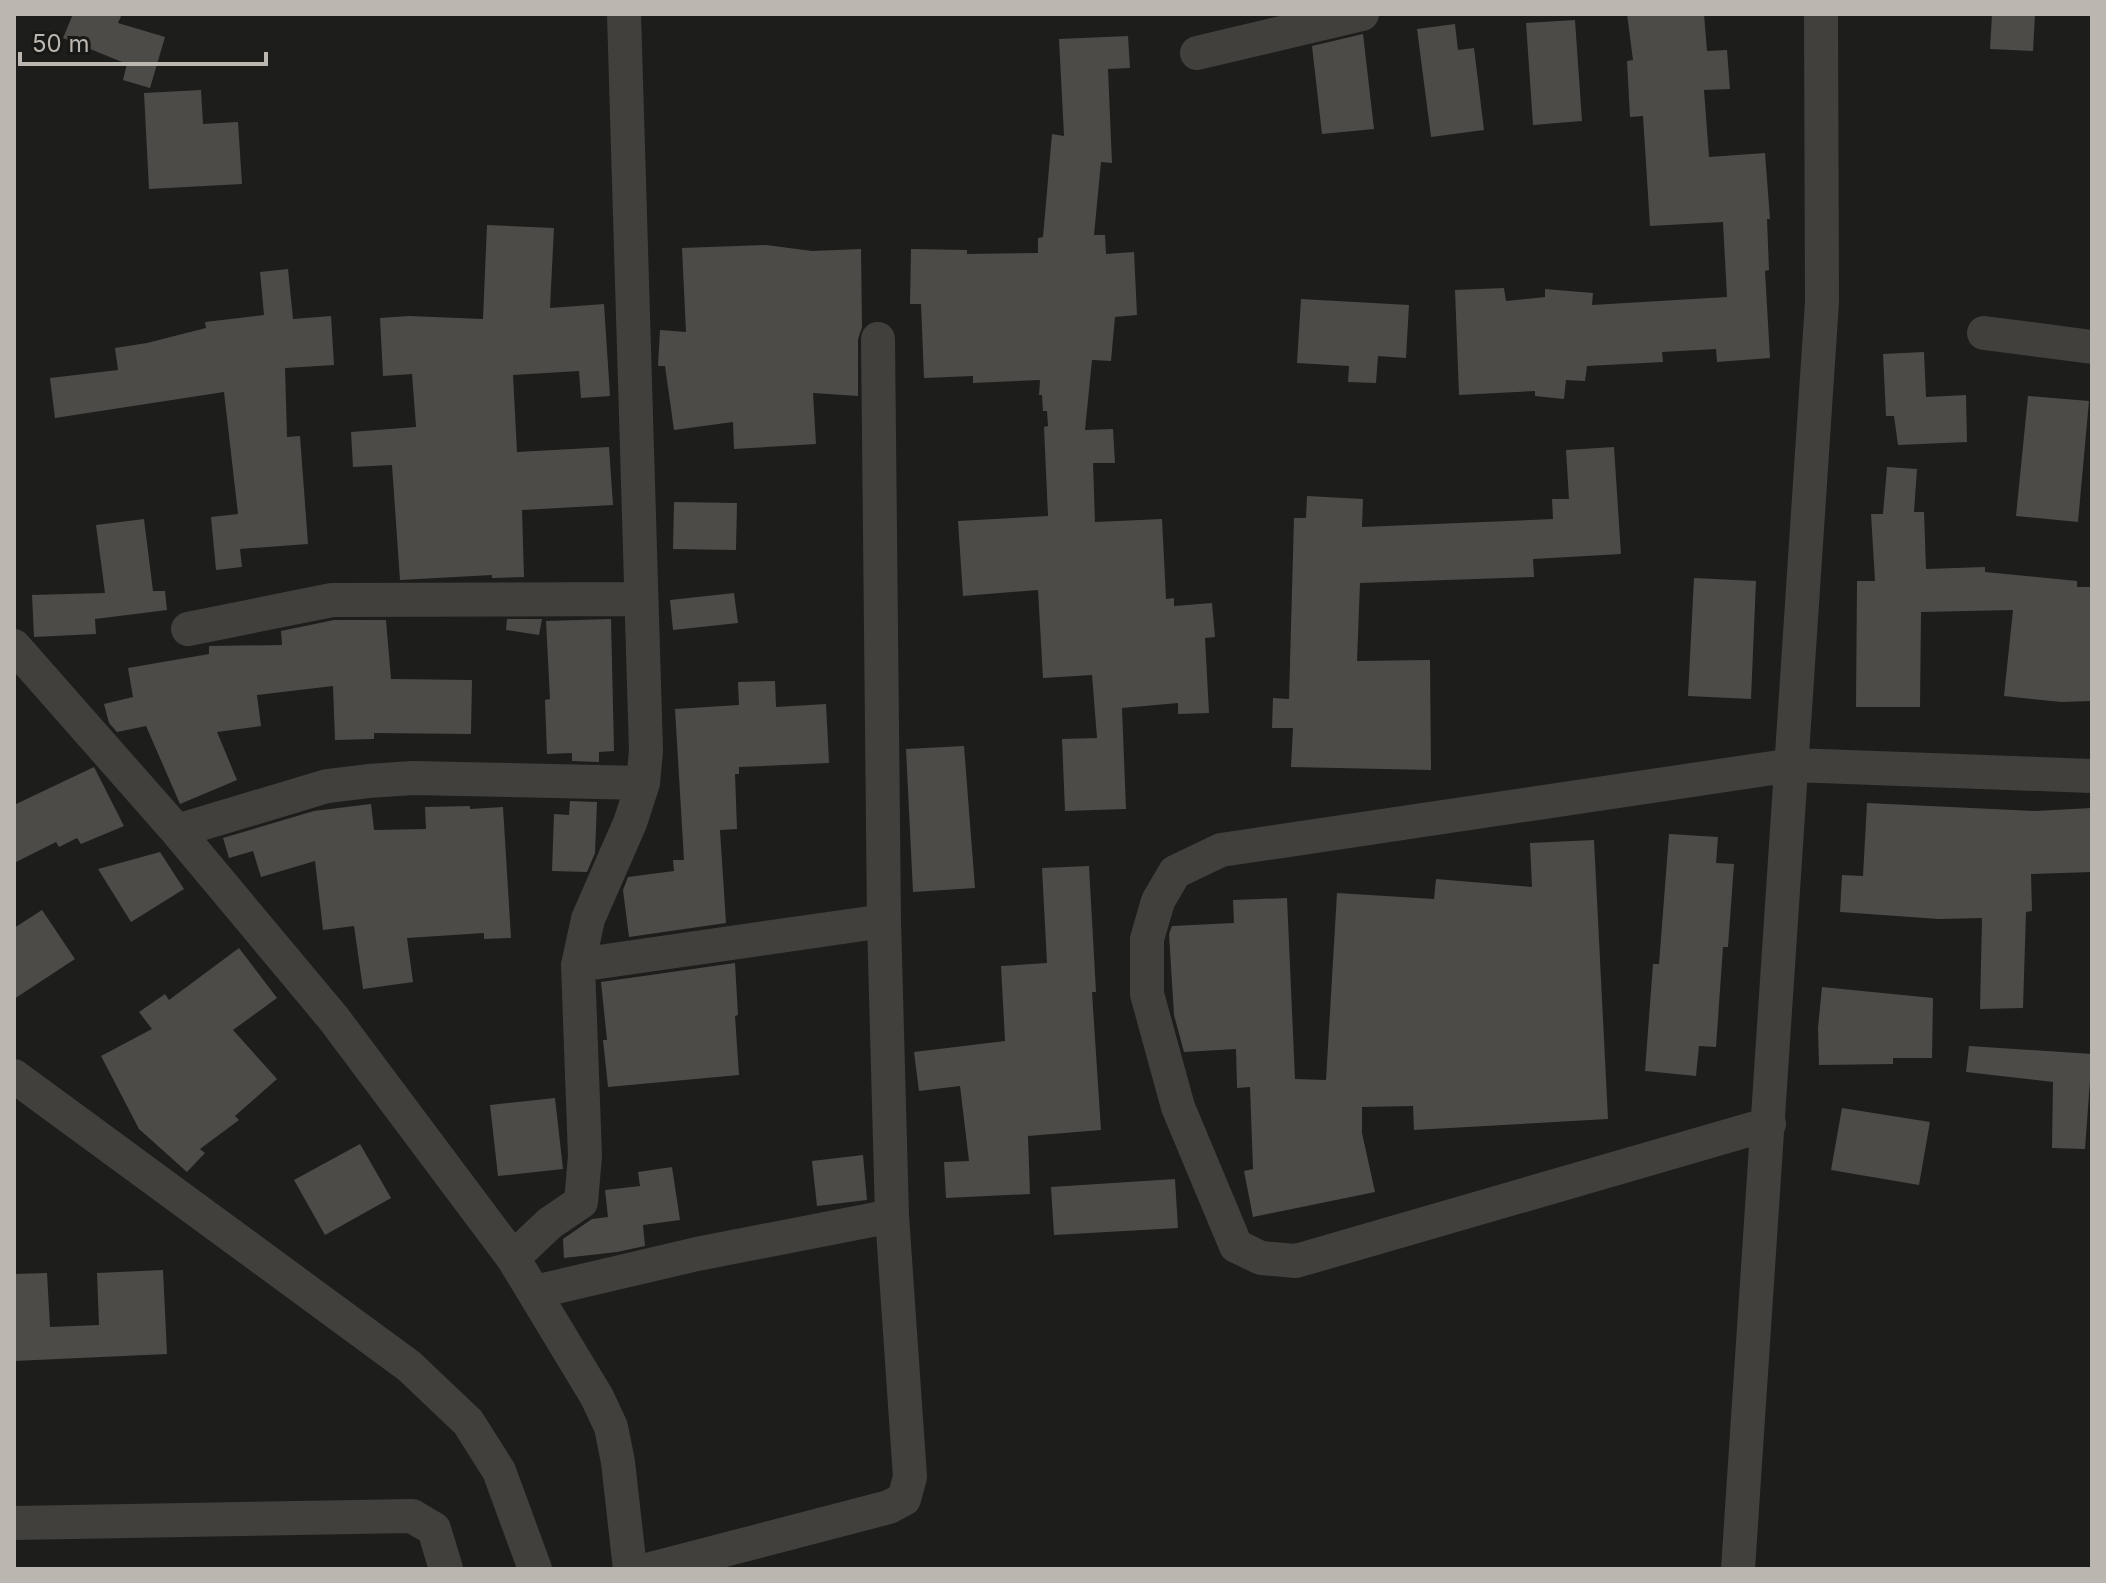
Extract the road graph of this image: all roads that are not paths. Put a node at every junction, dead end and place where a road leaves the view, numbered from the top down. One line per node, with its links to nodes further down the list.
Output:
1 (624, 14): 8 (street)
2 (1362, 14): 4 (street)
3 (1821, 14): 11 (street)
4 (1197, 53)
5 (1984, 333): 7 (street)
6 (878, 339): 15 (street)
7 (2092, 347)
8 (641, 599): 9 (street); 13 (street)
9 (188, 629)
10 (14, 646): 14 (street)
11 (1793, 765): 12 (street); 18 (street); 18 (street)
12 (2092, 776)
13 (643, 783): 14 (street); 16 (street)
14 (177, 831): 20 (street)
15 (884, 921): 16 (street); 19 (street)
16 (578, 965): 20 (street)
17 (14, 1076): 24 (street)
18 (1769, 1124): 27 (street)
19 (892, 1216): 21 (street); 26 (street)
20 (513, 1258): 21 (street)
21 (535, 1292): 25 (street)
22 (14, 1523): 23 (street)
23 (446, 1569)
24 (535, 1569)
25 (630, 1569)
26 (651, 1569)
27 (1738, 1569)

